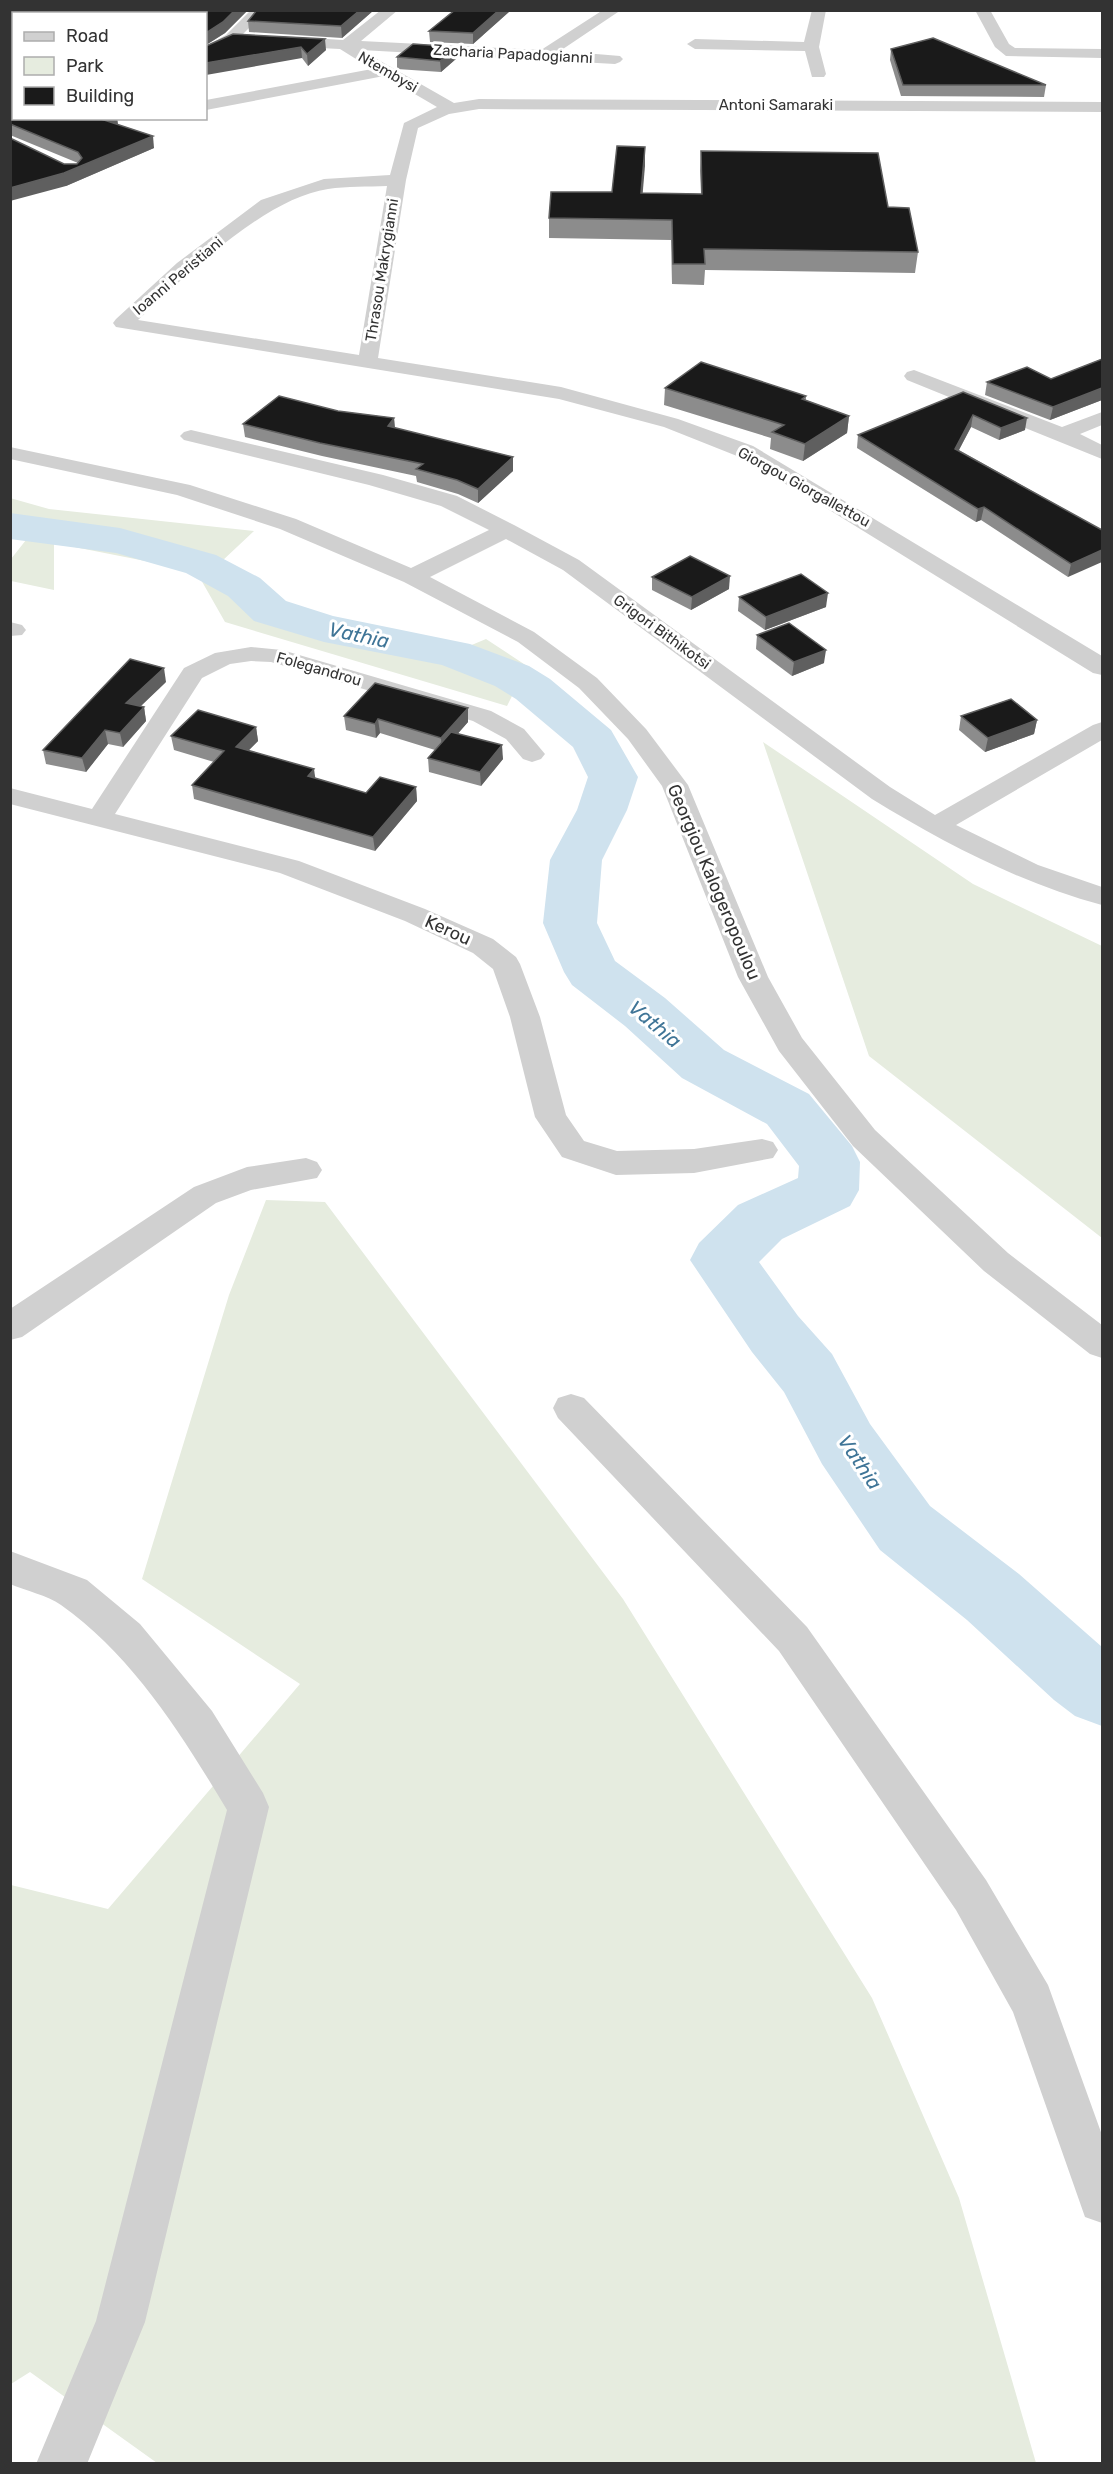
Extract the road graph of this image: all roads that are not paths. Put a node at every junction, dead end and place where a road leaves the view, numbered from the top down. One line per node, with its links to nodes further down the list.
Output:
1 (260, 10): 6 (street)
2 (390, 10): 7 (street, Ntembysi)
3 (819, 10): 9 (street)
4 (982, 10): 11 (street)
5 (607, 11): 12 (street)
6 (231, 38): 7 (street, Zacharia Papadogianni); 10 (street)
7 (347, 44): 12 (street, Zacharia Papadogianni); 14 (street, Ntembysi)
8 (695, 44): 9 (street)
9 (811, 46): 15 (street)
10 (207, 51)
11 (1102, 54)
12 (543, 56): 13 (street, Zacharia Papadogianni)
13 (615, 59)
14 (387, 71): 16 (street); 17 (street, Ntembysi)
15 (818, 74)
16 (207, 105)
17 (449, 107): 18 (street, Antoni Samaraki); 19 (street, Antoni Samaraki)
18 (1102, 107)
19 (397, 180): 20 (street, Thrasou Makrygianni); 20 (street, Ioanni Peristiani)
20 (368, 361): 29 (street, Giorgou Giorgallettou)
21 (914, 376): 23 (street)
22 (1102, 418): 23 (street)
23 (1062, 434): 26 (street)
24 (191, 436): 27 (street, Grigori Bithikotsi)
25 (10, 453): 28 (street, Georgiou Kalogeropoulou)
26 (1102, 453)
27 (506, 530): 28 (street); 34 (street, Grigori Bithikotsi)
28 (412, 577): 39 (street, Georgiou Kalogeropoulou)
29 (1102, 668)
30 (1102, 730): 34 (street)
31 (532, 754): 33 (street, Folegandrou)
32 (10, 796): 33 (street, Kerou)
33 (99, 818): 36 (street, Kerou)
34 (935, 826): 35 (street, Grigori Bithikotsi)
35 (1102, 896)
36 (762, 1150)
37 (306, 1170): 38 (street)
38 (10, 1327)
39 (1102, 1344)
40 (571, 1408): 42 (street)
41 (10, 1567): 43 (street)
42 (1102, 2200)
43 (61, 2463)

